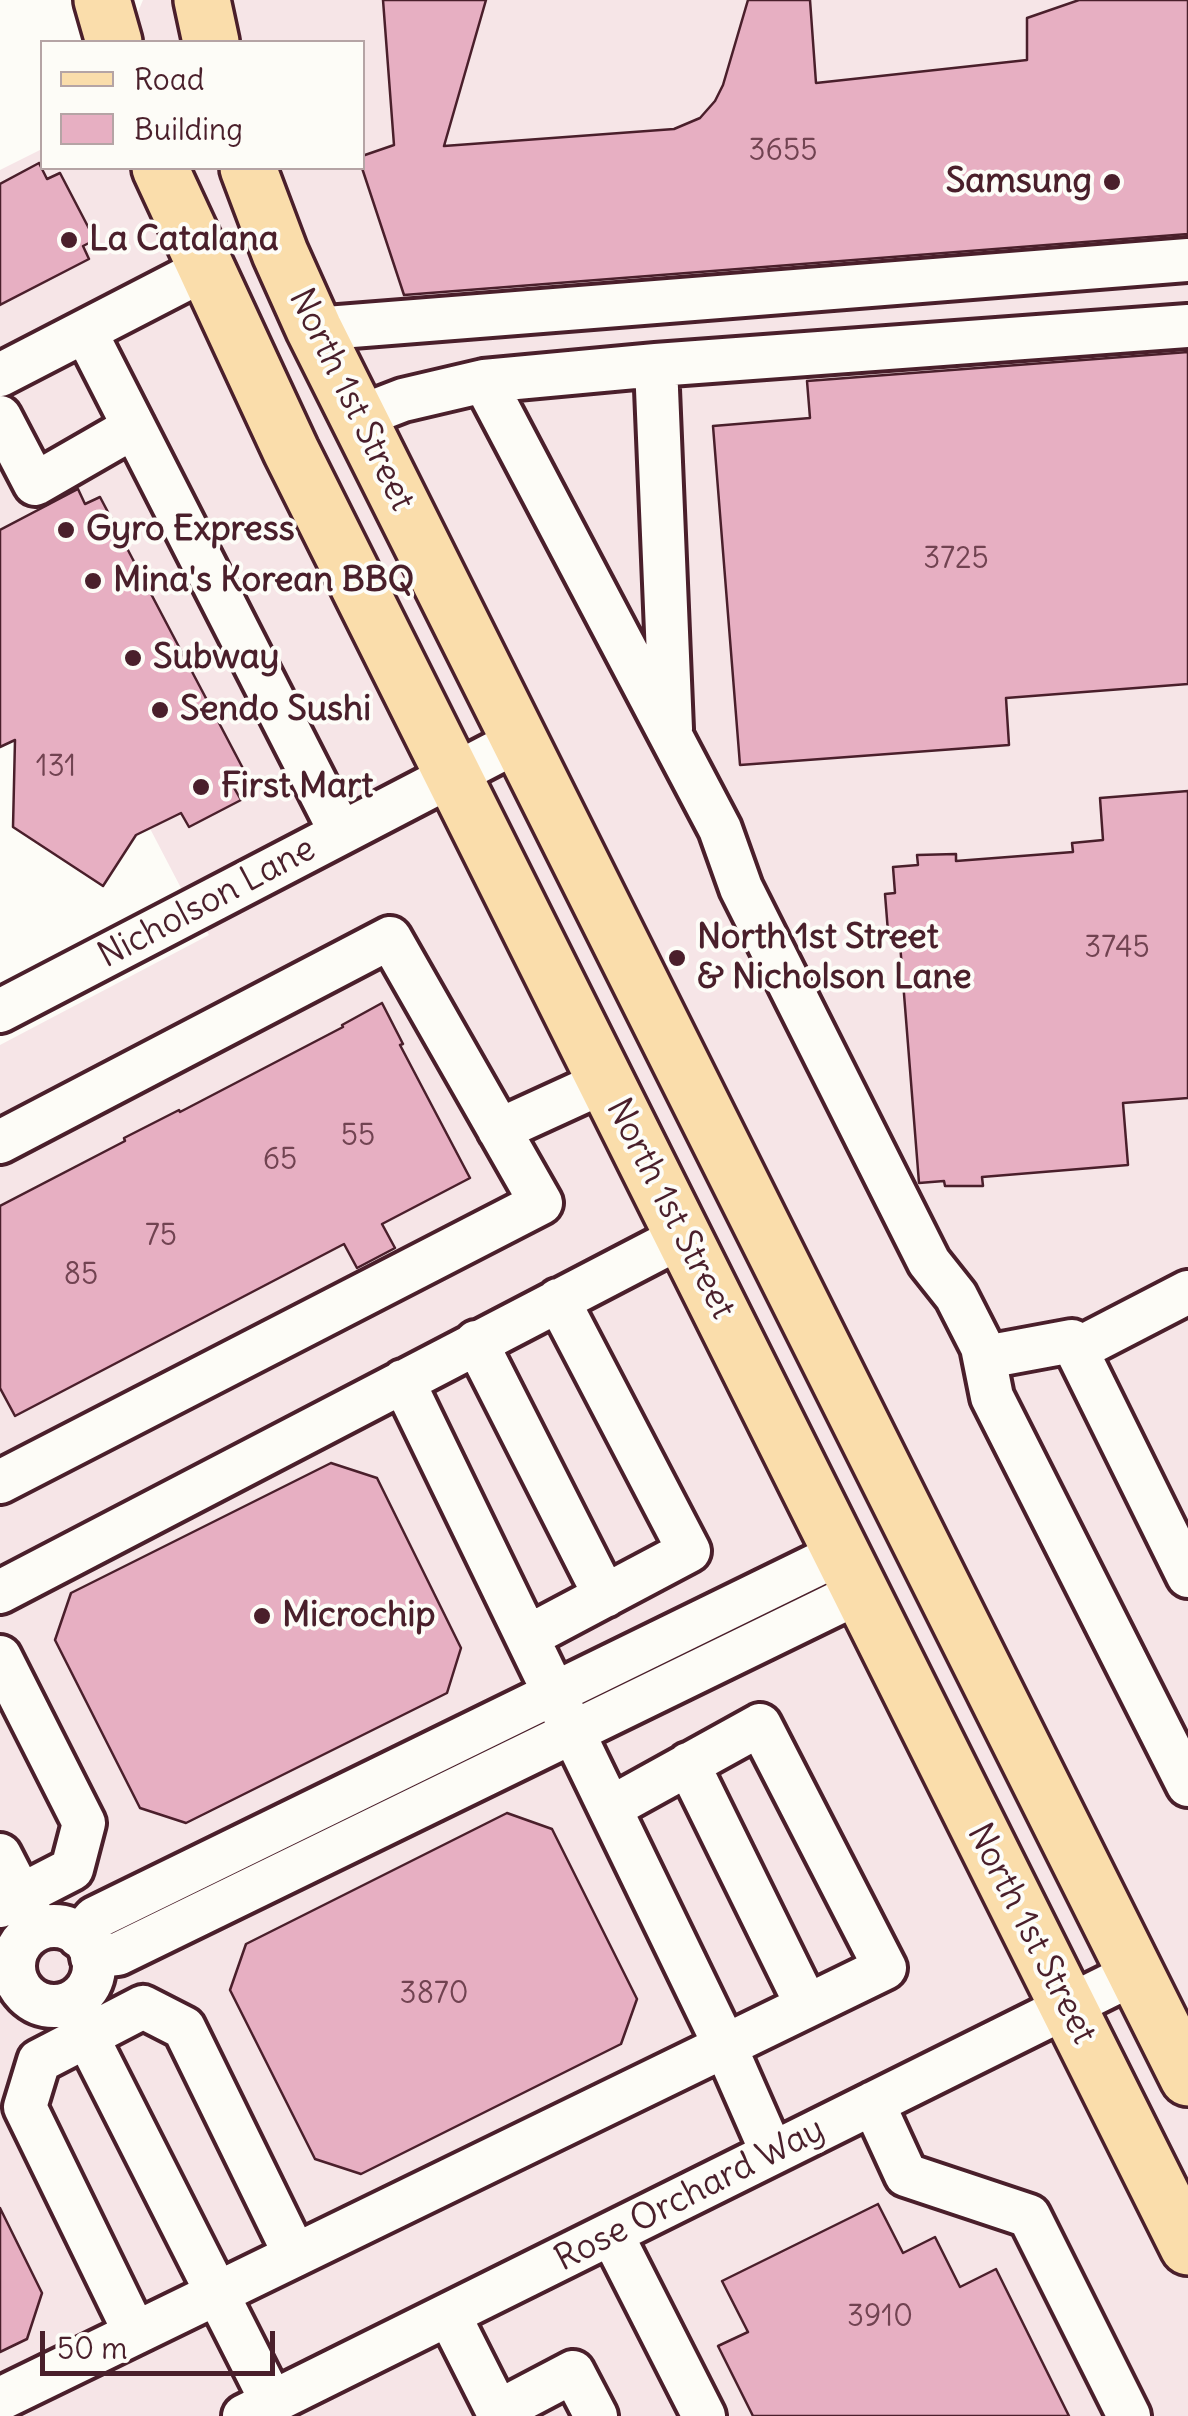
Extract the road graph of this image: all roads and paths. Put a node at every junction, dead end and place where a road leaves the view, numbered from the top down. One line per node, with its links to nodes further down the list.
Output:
1 (102, 0): 3 (main road)
2 (202, 0): 4 (main road)
3 (113, 40)
4 (210, 40)
5 (161, 170): 8 (main road, North 1st Street)
6 (249, 170): 10 (main road, North 1st Street)
7 (1188, 260): 10 (street)
8 (205, 269): 11 (street); 20 (main road, North 1st Street)
9 (1188, 326): 12 (street)
10 (314, 329): 15 (main road, North 1st Street)
11 (85, 331): 13 (street); 17 (street)
12 (656, 364): 14 (street); 18 (street)
13 (0, 376)
14 (484, 381): 15 (street); 18 (street)
15 (359, 417): 19 (main road, North 1st Street)
16 (0, 418): 17 (street)
17 (134, 427): 21 (street)
18 (671, 739): 31 (street)
19 (520, 740): 20 (street, Nicholson Lane); 47 (main road, North 1st Street)
20 (454, 775): 21 (street, Nicholson Lane); 23 (main road, North 1st Street)
21 (342, 834): 22 (street, Nicholson Lane)
22 (0, 1011)
23 (606, 1081): 24 (street); 26 (main road, North 1st Street)
24 (500, 1130): 25 (street); 33 (street)
25 (0, 1142)
26 (683, 1236): 28 (street); 34 (main road, North 1st Street)
27 (1188, 1292): 30 (street)
28 (558, 1300): 29 (street); 37 (street)
29 (476, 1342): 32 (street); 37 (street)
30 (1078, 1349): 31 (street); 35 (street)
31 (986, 1357): 43 (street)
32 (403, 1380): 36 (street); 38 (street)
33 (0, 1482)
34 (851, 1572): 40 (street); 41 (street); 49 (main road, North 1st Street)
35 (1188, 1576)
36 (0, 1592)
37 (605, 1596): 38 (street)
38 (527, 1638): 40 (street)
39 (0, 1657): 46 (street)
40 (555, 1693): 41 (street); 46 (street)
41 (573, 1732): 44 (street); 46 (street)
42 (688, 1764): 44 (street); 48 (street); 48 (street)
43 (1188, 1785)
44 (610, 1808): 51 (street)
45 (0, 1855): 46 (street)
46 (46, 1925): 50 (street); 50 (street)
47 (1135, 1973): 49 (street, Rose Orchard Way); 52 (main road, North 1st Street)
48 (807, 2006): 51 (street)
49 (1068, 2006): 53 (street, Rose Orchard Way); 56 (main road, North 1st Street)
50 (80, 2019): 57 (street); 58 (street); 60 (street)
51 (725, 2046): 54 (street); 57 (street)
52 (1188, 2078)
53 (873, 2103): 54 (street, Rose Orchard Way); 66 (street)
54 (772, 2154): 55 (street, Rose Orchard Way)
55 (612, 2235): 59 (street, Rose Orchard Way); 65 (street)
56 (1188, 2247)
57 (294, 2256): 58 (street)
58 (217, 2294): 60 (street); 62 (street)
59 (450, 2315): 62 (street, Rose Orchard Way); 63 (street)
60 (135, 2333): 61 (street)
61 (0, 2399)
62 (258, 2409)
63 (498, 2414): 64 (street)
64 (596, 2416)
65 (704, 2416)
66 (1129, 2416)

